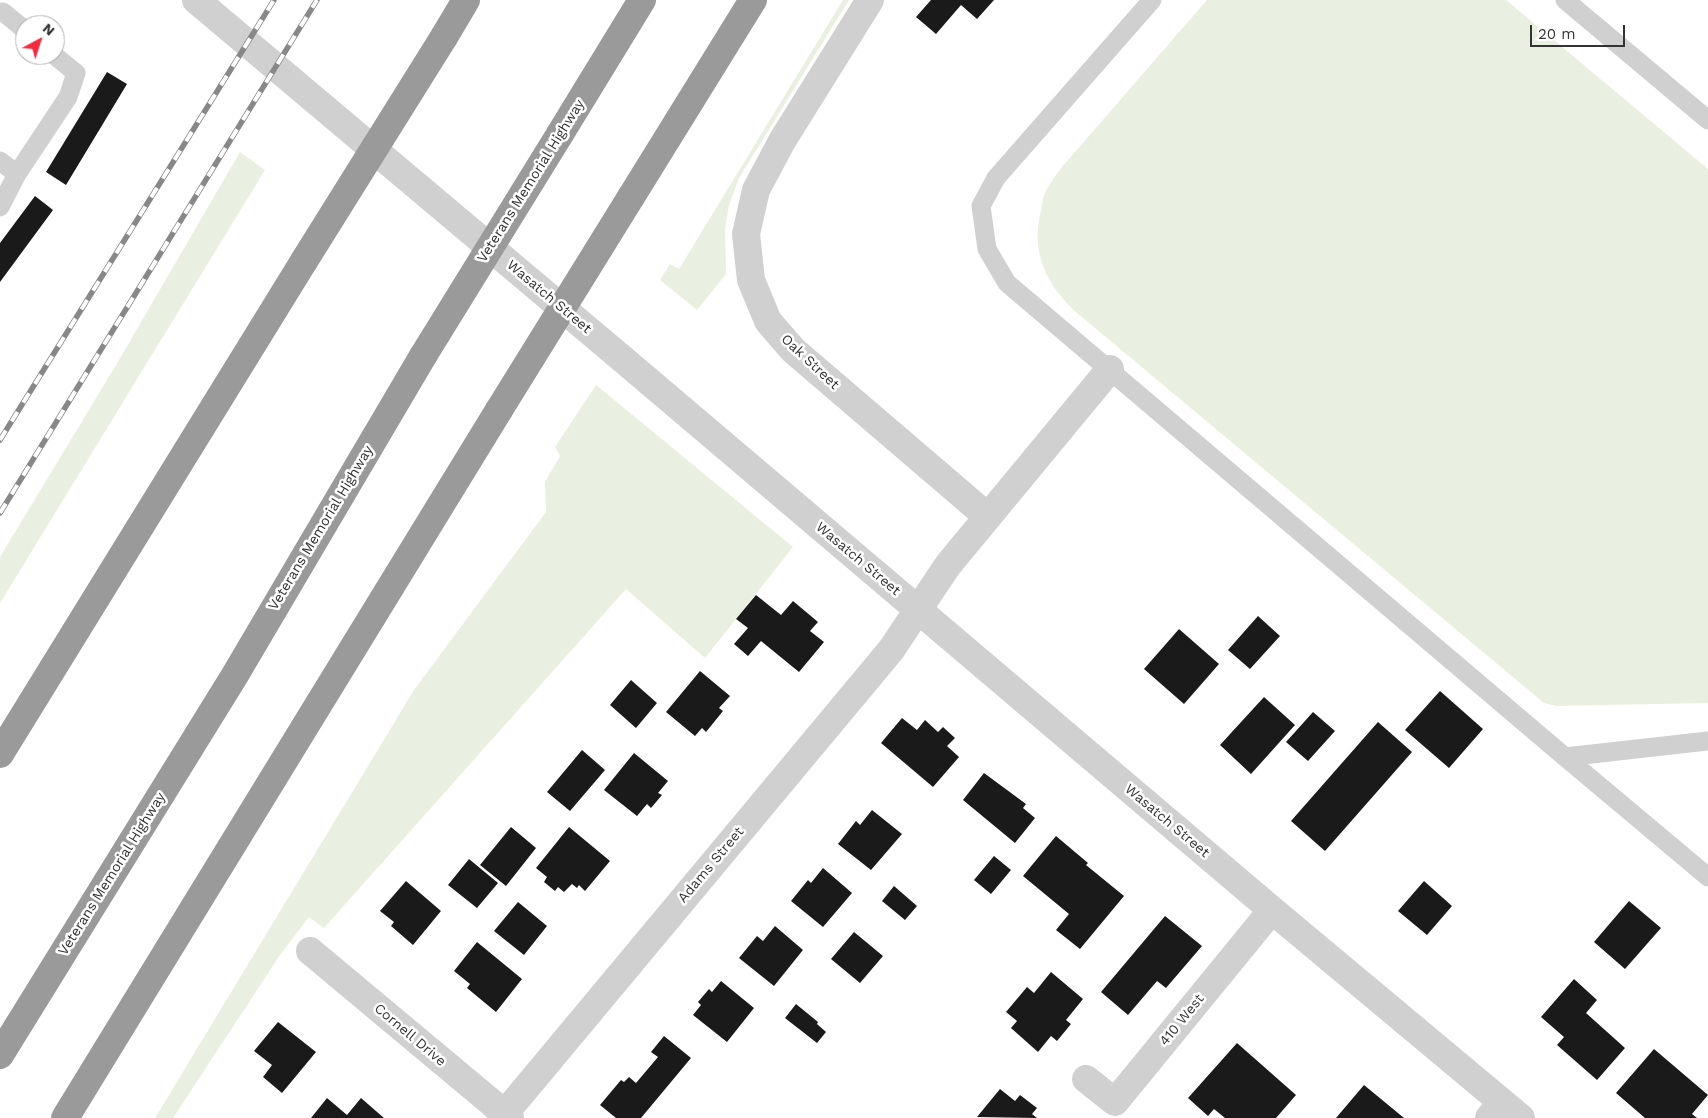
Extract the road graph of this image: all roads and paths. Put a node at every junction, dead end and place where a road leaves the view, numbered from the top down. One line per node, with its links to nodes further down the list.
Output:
1 (196, 0): 17 (street, Wasatch Street)
2 (466, 0): 19 (highway, bridge)
3 (642, 0): 24 (highway, Veterans Memorial Highway, bridge)
4 (753, 0): 28 (highway, bridge)
5 (870, 0): 16 (street, Oak Street)
6 (1152, 0): 15 (lane)
7 (1565, 0): 11 (lane)
8 (3, 12): 9 (lane)
9 (15, 22)
10 (65, 64): 13 (lane)
11 (1708, 120)
12 (0, 161): 13 (lane)
13 (17, 174): 14 (lane)
14 (0, 207)
15 (1110, 369): 16 (street); 20 (lane)
16 (988, 516): 17 (street)
17 (917, 609): 22 (street, Wasatch Street); 27 (street, Adams Street)
18 (1708, 741): 20 (lane)
19 (0, 754)
20 (1565, 757): 21 (lane)
21 (1708, 877)
22 (1272, 910): 25 (street, 410 West); 26 (street, Wasatch Street)
23 (310, 951): 27 (street, Cornell Drive)
24 (0, 1055)
25 (1086, 1079)
26 (1504, 1113)
27 (505, 1117)
28 (65, 1118)

